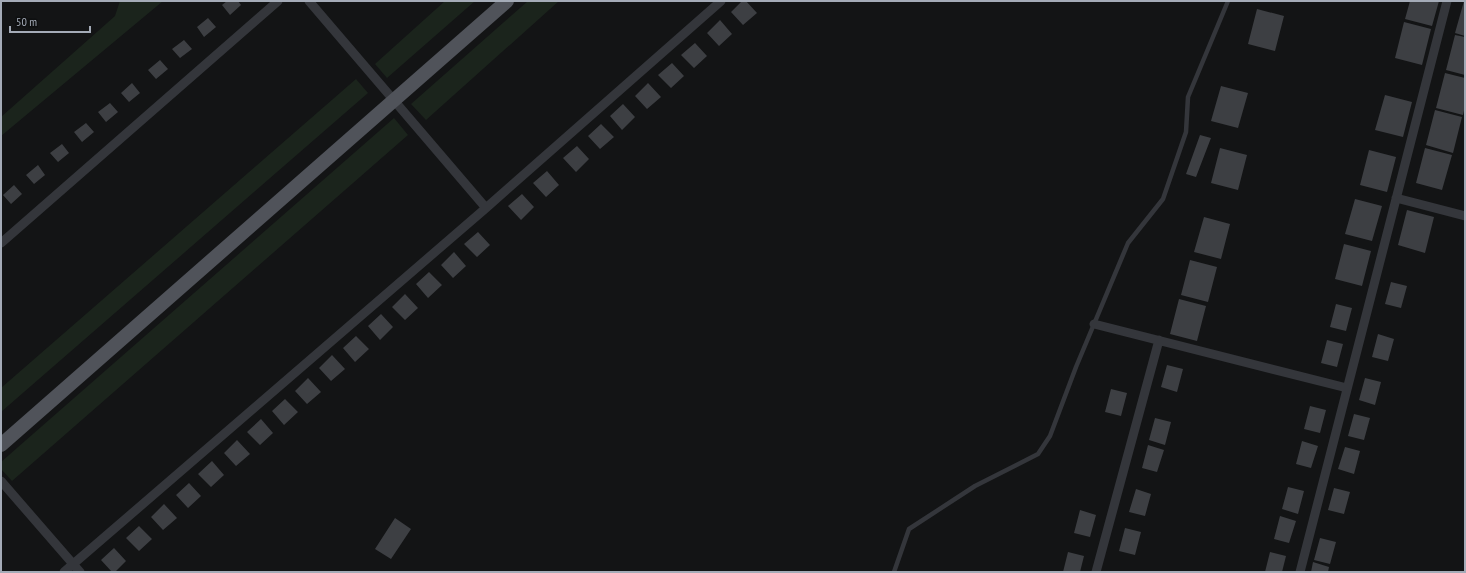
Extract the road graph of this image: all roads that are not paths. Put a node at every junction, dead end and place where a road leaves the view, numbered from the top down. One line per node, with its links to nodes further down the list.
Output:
1 (278, 1): 11 (street)
2 (309, 1): 7 (street)
3 (507, 1): 7 (main road)
4 (721, 1): 9 (street)
5 (1228, 1): 12 (lane)
6 (1447, 1): 8 (street)
7 (394, 101): 9 (street); 15 (main road)
8 (1396, 198): 10 (street); 14 (street)
9 (486, 208): 17 (street)
10 (1465, 216)
11 (1, 243)
12 (1094, 324): 13 (street); 20 (lane)
13 (1159, 340): 14 (street); 21 (street)
14 (1347, 388): 22 (street)
15 (1, 445)
16 (1, 481): 17 (street)
17 (74, 563): 18 (street); 19 (street)
18 (64, 572)
19 (80, 572)
20 (894, 572)
21 (1096, 572)
22 (1300, 572)

